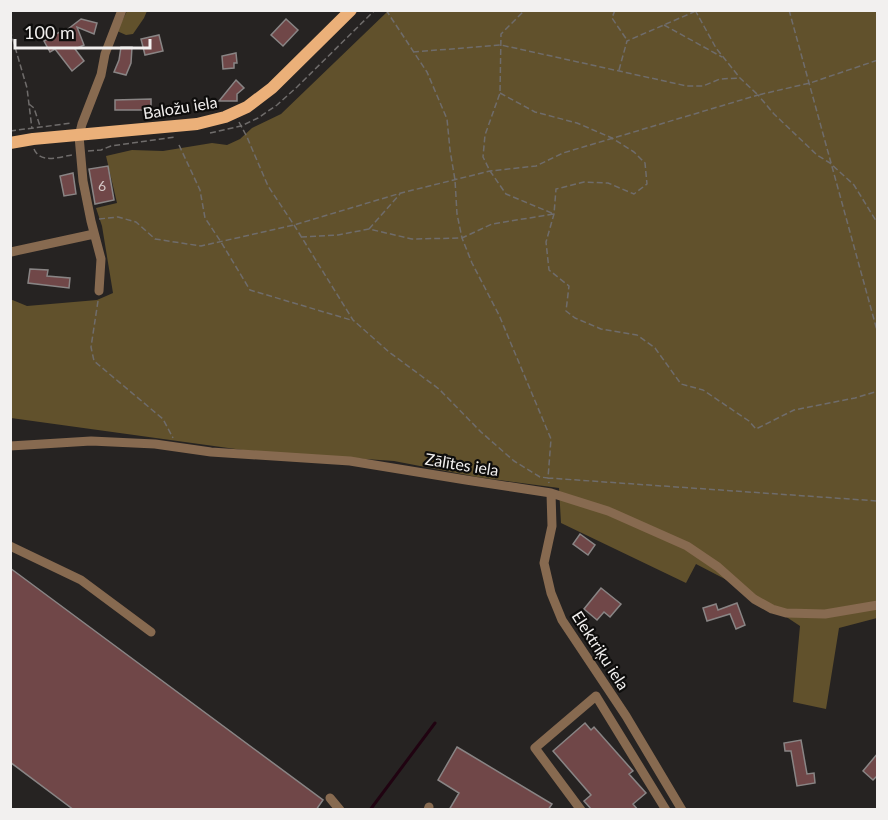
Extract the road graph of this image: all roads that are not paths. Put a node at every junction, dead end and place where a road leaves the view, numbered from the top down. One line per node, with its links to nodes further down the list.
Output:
1 (122, 10): 3 (street)
2 (351, 10): 3 (main road, Baložu iela)
3 (81, 130): 4 (main road, Baložu iela); 5 (street)
4 (10, 143)
5 (94, 234): 6 (street); 7 (street)
6 (11, 252)
7 (99, 291)
8 (10, 446): 9 (street, Zālītes iela)
9 (551, 493): 11 (street, Zālītes iela); 18 (street, Elektriķu iela)
10 (10, 546): 12 (street)
11 (878, 605)
12 (151, 632)
13 (330, 798): 15 (street)
14 (572, 805): 16 (street); 17 (street)
15 (340, 810)
16 (581, 810)
17 (666, 810)
18 (682, 810)

